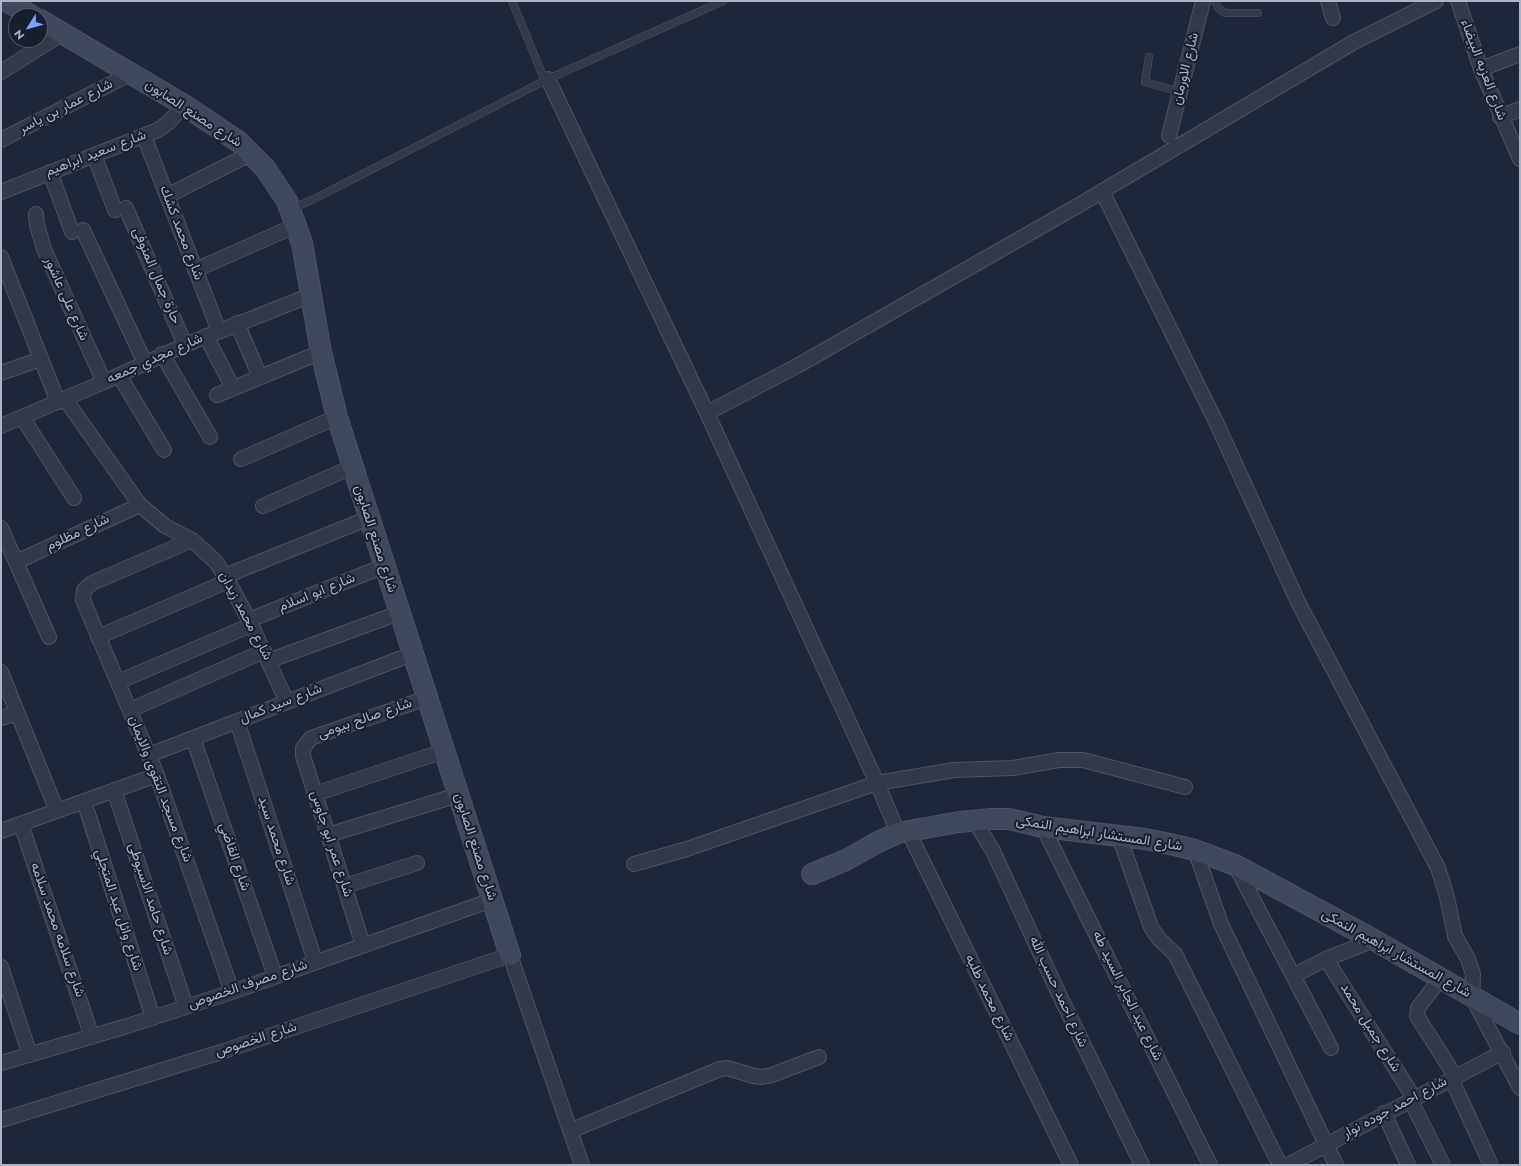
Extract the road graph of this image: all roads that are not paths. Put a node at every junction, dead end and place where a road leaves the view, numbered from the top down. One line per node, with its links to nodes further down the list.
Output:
1 (6, 1): 9 (lane); 10 (street)
2 (512, 1): 20 (lane)
3 (723, 1): 20 (lane)
4 (1203, 1): 21 (street, شارع الاورمان)
5 (1216, 1): 11 (lane)
6 (1328, 1): 12 (street)
7 (1436, 1): 32 (street)
8 (1458, 1): 17 (street, شارع العزبه البيضاء)
9 (1, 8)
10 (18, 8)
11 (1258, 13)
12 (1333, 18)
13 (48, 25): 14 (street, شارع مصنع الصابون)
14 (63, 33): 18 (street); 19 (street, شارع مصنع الصابون)
15 (1520, 54): 17 (street)
16 (1149, 57): 21 (lane)
17 (1481, 69): 24 (street, شارع العزبه البيضاء)
18 (1, 72)
19 (130, 74): 22 (street, شارع مصنع الصابون); 27 (street, شارع عمار بن ياسر)
20 (547, 80): 36 (lane); 54 (street, شارع محمد طلبه)
21 (1180, 92): 26 (street, شارع الاورمان)
22 (184, 106): 25 (street, شارع سعيد ابراهيم); 28 (street, شارع مصنع الصابون)
23 (1520, 109): 24 (street)
24 (1500, 117): 30 (street, شارع العزبه البيضاء)
25 (144, 136): 29 (street, شارع سعيد ابراهيم); 34 (street, شارع محمد كشك)
26 (1169, 136)
27 (1, 140)
28 (252, 153): 34 (street); 36 (street, شارع مصنع الصابون)
29 (94, 155): 31 (street, شارع سعيد ابراهيم); 42 (street, حارة جمال المنوفى)
30 (1520, 159)
31 (50, 172): 33 (street, شارع سعيد ابراهيم); 46 (street)
32 (1102, 191): 54 (street); 121 (street)
33 (1, 192)
34 (167, 196): 38 (street, شارع محمد كشك)
35 (36, 214): 50 (street, شارع على عاشور)
36 (294, 217): 38 (street); 39 (street, شارع مصنع الصابون)
37 (1, 257): 45 (street, شارع محمد زيدان)
38 (195, 270): 41 (street, شارع محمد كشك)
39 (311, 295): 40 (street, شارع مجدي جمعه); 43 (street, شارع مصنع الصابون)
40 (237, 323): 41 (street, شارع مجدي جمعه); 49 (street)
41 (213, 333): 42 (street, شارع مجدي جمعه); 51 (street, شارع محمد كشك)
42 (185, 345): 44 (street, شارع مجدي جمعه)
43 (321, 352): 49 (street); 56 (street, شارع مصنع الصابون)
44 (162, 354): 46 (street, شارع مجدي جمعه); 58 (street)
45 (41, 359): 47 (street); 53 (street, شارع محمد زيدان)
46 (145, 363): 48 (street, شارع مجدي جمعه)
47 (1, 373)
48 (119, 375): 50 (street, شارع مجدي جمعه); 59 (street)
49 (260, 377): 51 (street)
50 (104, 382): 53 (street, شارع مجدي جمعه)
51 (233, 388): 52 (street)
52 (216, 395)
53 (61, 400): 55 (street, شارع مجدي جمعه); 63 (street, شارع محمد زيدان)
54 (707, 413): 90 (street, شارع محمد طلبه)
55 (22, 417): 57 (street, شارع مجدي جمعه); 62 (street)
56 (337, 417): 60 (street); 61 (street, شارع مصنع الصابون)
57 (1, 425)
58 (210, 437)
59 (164, 450)
60 (241, 459)
61 (352, 467): 64 (street); 65 (street, شارع مصنع الصابون)
62 (74, 498)
63 (140, 505): 67 (street, شارع محمد زيدان); 68 (street, شارع مظلوم)
64 (263, 506)
65 (369, 518): 69 (street, شارع مصنع الصابون); 70 (street)
66 (1, 528): 68 (street)
67 (192, 540): 70 (street, شارع محمد زيدان); 74 (street, شارع مسجد التقوى والايمان)
68 (16, 562): 73 (street)
69 (384, 566): 71 (street, شارع مصنع الصابون); 72 (street, شارع ابو اسلام)
70 (227, 579): 72 (street, شارع محمد زيدان); 74 (street)
71 (399, 613): 75 (street, شارع مصنع الصابون); 76 (street)
72 (250, 623): 76 (street, شارع محمد زيدان); 78 (street, شارع ابو اسلام)
73 (48, 637)
74 (98, 637): 78 (street, شارع مسجد التقوى والايمان)
75 (412, 654): 79 (street, شارع مصنع الصابون); 80 (street, شارع سيد كمال)
76 (266, 656): 80 (street, شارع محمد زيدان); 81 (street)
77 (1, 672): 82 (street)
78 (118, 682): 81 (street, شارع مسجد التقوى والايمان)
79 (426, 698): 86 (street, شارع صالح بيومى); 87 (street, شارع مصنع الصابون)
80 (287, 702): 84 (street, شارع سيد كمال)
81 (130, 710): 88 (street, شارع مسجد التقوى والايمان)
82 (17, 713): 83 (street); 96 (street)
83 (1, 718)
84 (237, 721): 85 (street, شارع سيد كمال); 115 (street, شارع محمد سيد)
85 (193, 738): 88 (street, شارع سيد كمال); 117 (street, شارع القاضي)
86 (304, 744): 93 (street, شارع عمر ابو جاوس)
87 (444, 752): 93 (street); 94 (street, شارع مصنع الصابون)
88 (149, 755): 89 (street, شارع مسجد التقوى والايمان)
89 (157, 775): 92 (street); 120 (street, شارع مسجد التقوى والايمان)
90 (879, 787): 91 (street); 99 (street, شارع محمد طلبه); 106 (street)
91 (1185, 787)
92 (114, 790): 95 (street); 122 (street, شارع حامد الاسيوطى)
93 (315, 794): 102 (street, شارع عمر ابو جاوس)
94 (458, 795): 102 (street); 110 (street, شارع مصنع الصابون)
95 (84, 801): 96 (street); 123 (street, شارع وائل عبد المتجلي)
96 (57, 811): 98 (street)
97 (974, 820): 99 (street, شارع المستشار ابراهيم النمكى); 100 (street, شارع المستشار ابراهيم النمكى); 140 (street, شارع احمد حسب الله)
98 (21, 824): 101 (street); 125 (street, شارع سلامه محمد سلامه)
99 (899, 827): 108 (street, شارع المستشار ابراهيم النمكى); 139 (street, شارع محمد طلبه)
100 (1043, 827): 103 (street, شارع المستشار ابراهيم النمكى); 141 (street, شارع عبد الجابر السيد طه)
101 (1, 831)
102 (328, 835): 109 (street, شارع عمر ابو جاوس)
103 (1119, 836): 104 (street, شارع المستشار ابراهيم النمكى); 142 (street)
104 (1195, 850): 107 (street, شارع المستشار ابراهيم النمكى); 137 (street)
105 (417, 863): 109 (street)
106 (634, 864)
107 (1236, 866): 111 (street, شارع المستشار ابراهيم النمكى); 118 (street)
108 (812, 874)
109 (344, 886): 112 (street, شارع عمر ابو جاوس)
110 (494, 905): 112 (street, شارع مصرف الخصوص); 113 (street, شارع مصنع الصابون)
111 (1374, 940): 114 (street); 119 (street, شارع المستشار ابراهيم النمكى)
112 (363, 945): 115 (street, شارع مصرف الخصوص)
113 (509, 952): 135 (street, شارع الخصوص); 136 (street, شارع مصنع الصابون)
114 (1326, 959): 118 (street); 133 (street, شارع جميل محمد)
115 (315, 961): 117 (street, شارع مصرف الخصوص)
116 (1, 967): 128 (street)
117 (275, 976): 120 (street, شارع مصرف الخصوص)
118 (1293, 976): 126 (street)
119 (1440, 979): 121 (street, شارع المستشار ابراهيم النمكى); 131 (street)
120 (232, 992): 122 (street, شارع مصرف الخصوص)
121 (1472, 997): 124 (street, شارع المستشار ابراهيم النمكى); 127 (street)
122 (186, 1007): 123 (street, شارع مصرف الخصوص)
123 (153, 1018): 125 (street, شارع مصرف الخصوص)
124 (1520, 1024)
125 (92, 1037): 128 (street, شارع مصرف الخصوص)
126 (1331, 1048)
127 (1502, 1052): 131 (street, شارع احمد جوده نوار); 132 (street)
128 (30, 1055): 130 (street, شارع مصرف الخصوص)
129 (820, 1057): 136 (street)
130 (1, 1063)
131 (1453, 1077): 133 (street, شارع احمد جوده نوار); 147 (street)
132 (1519, 1083)
133 (1412, 1098): 134 (street, شارع احمد جوده نوار); 146 (street, شارع جميل محمد)
134 (1384, 1113): 137 (street, شارع احمد جوده نوار); 145 (street)
135 (1, 1120)
136 (570, 1131): 138 (street, شارع مصنع الصابون)
137 (1327, 1144): 143 (street, شارع احمد جوده نوار); 144 (street)
138 (582, 1165)
139 (1071, 1165)
140 (1142, 1165)
141 (1210, 1165)
142 (1280, 1165)
143 (1288, 1165)
144 (1336, 1165)
145 (1408, 1165)
146 (1442, 1165)
147 (1491, 1165)

